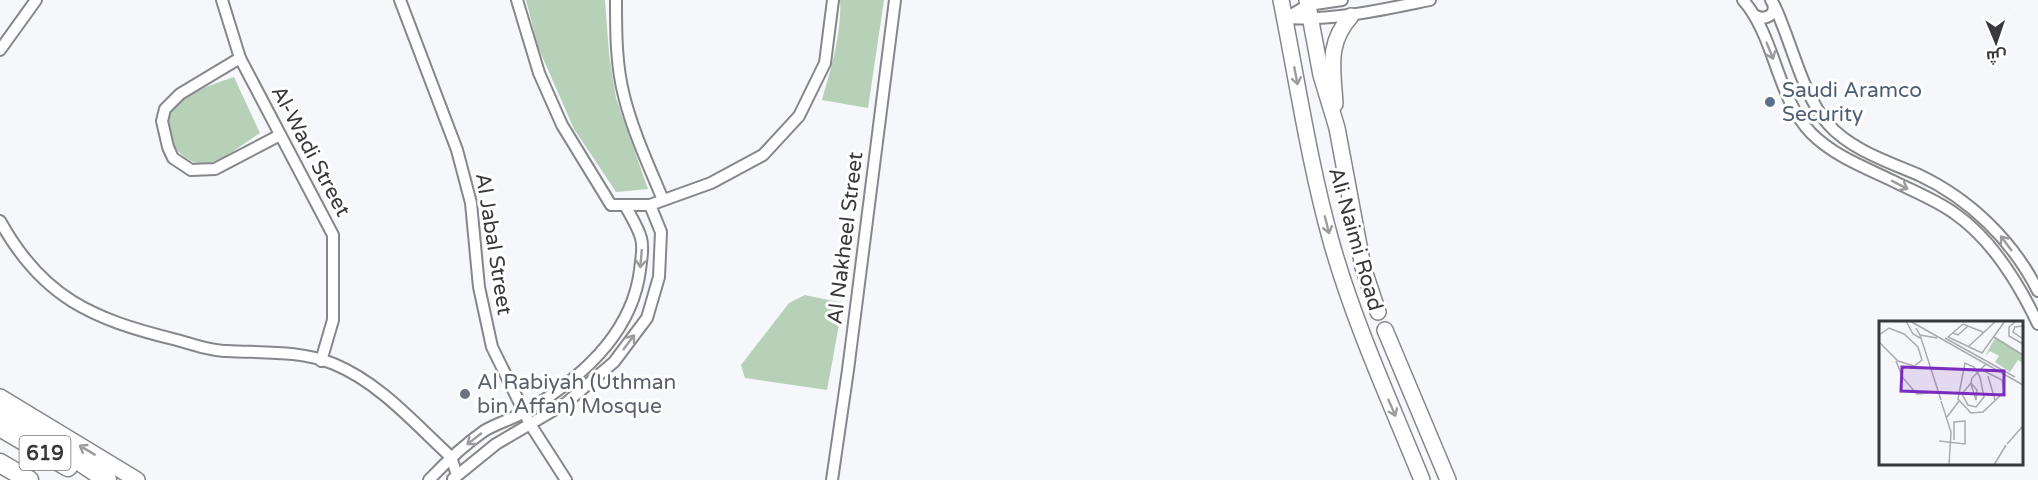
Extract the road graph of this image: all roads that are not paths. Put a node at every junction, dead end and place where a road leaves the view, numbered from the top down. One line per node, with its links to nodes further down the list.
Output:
1 (36, 0): 17 (street)
2 (222, 0): 18 (street, Al-Wadi Street)
3 (400, 0): 34 (street, Al Jabal Street)
4 (517, 0): 24 (street)
5 (616, 0): 23 (street)
6 (833, 0): 23 (street)
7 (895, 0): 46 (street, Al Nakheel Street)
8 (1281, 0): 16 (main road, Ali Naimi Road)
9 (1342, 0): 13 (street)
10 (1430, 0): 14 (street)
11 (1743, 0): 15 (street)
12 (1773, 2): 15 (street); 19 (street)
13 (1308, 8): 14 (street); 16 (street); 21 (main road, Ali Naimi Road)
14 (1351, 16): 21 (main road)
15 (1756, 16): 20 (street, one-way to 20)
16 (1284, 18): 47 (main road, Ali Naimi Road, one-way to 47)
17 (0, 50)
18 (240, 58): 22 (street, Al-Wadi Street); 22 (street)
19 (1810, 94): 20 (street); 27 (street, one-way to 19)
20 (1792, 107): 29 (street, one-way to 29)
21 (1337, 128): 28 (main road, Ali Naimi Road)
22 (279, 135): 31 (street, Al-Wadi Street)
23 (663, 200): 25 (street)
24 (626, 205): 25 (street); 34 (street, one-way to 34)
25 (650, 205): 35 (street, one-way to 25)
26 (0, 221): 31 (street)
27 (2038, 291)
28 (1378, 312)
29 (2038, 324)
30 (1385, 330): 48 (main road, Ali Naimi Road)
31 (321, 361): 37 (street)
32 (0, 397): 43 (main road, one-way to 32)
33 (0, 407): 42 (highway)
34 (524, 413): 35 (street, Al Jabal Street); 37 (street, one-way to 37)
35 (530, 424): 39 (street); 45 (street)
36 (0, 426): 41 (highway, 619)
37 (451, 458): 39 (street); 44 (street)
38 (0, 463): 40 (highway, 619)
39 (454, 477)
40 (29, 480)
41 (90, 480)
42 (107, 480)
43 (137, 480)
44 (429, 480)
45 (566, 480)
46 (832, 480)
47 (1422, 480)
48 (1448, 480)

